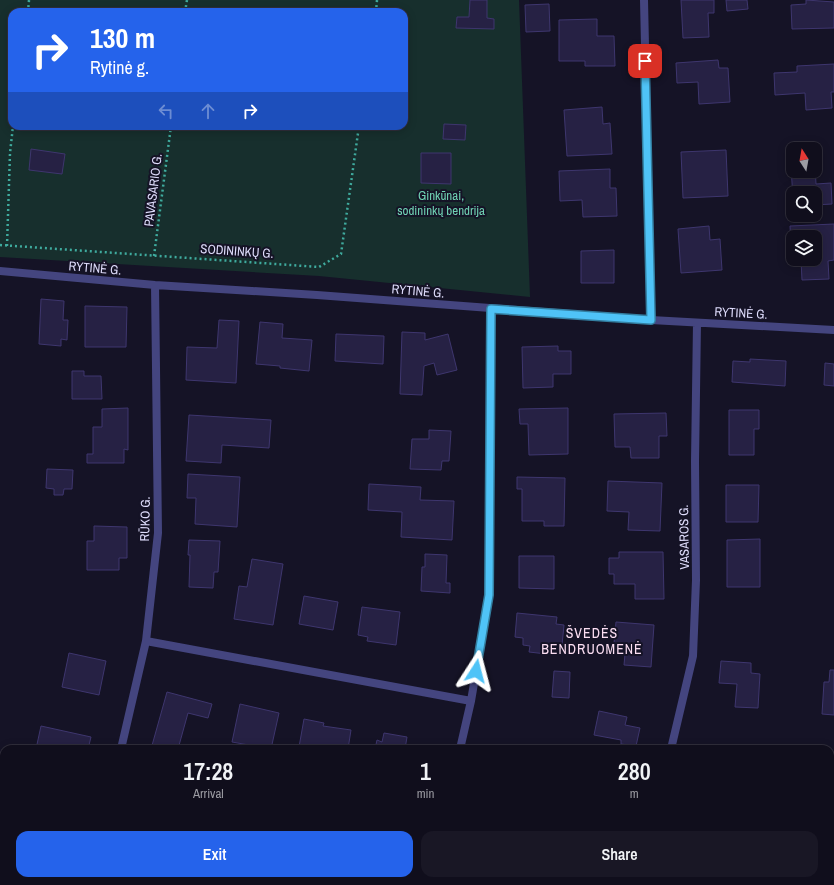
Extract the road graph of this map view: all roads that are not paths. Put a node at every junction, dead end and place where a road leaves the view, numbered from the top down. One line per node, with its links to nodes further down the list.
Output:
1 (644, 0): 5 (street)
2 (0, 271): 3 (street, RYTINĖ G.)
3 (155, 285): 4 (street, RYTINĖ G.); 8 (street, RŪKO G.)
4 (491, 309): 5 (street, RYTINĖ G.); 9 (street)
5 (651, 320): 6 (street, RYTINĖ G.)
6 (697, 323): 7 (street, RYTINĖ G.); 12 (street, VASAROS G.)
7 (834, 330)
8 (146, 641): 9 (street); 10 (street, RŪKO G.)
9 (471, 701): 11 (street)
10 (122, 745)
11 (461, 745)
12 (672, 745)

